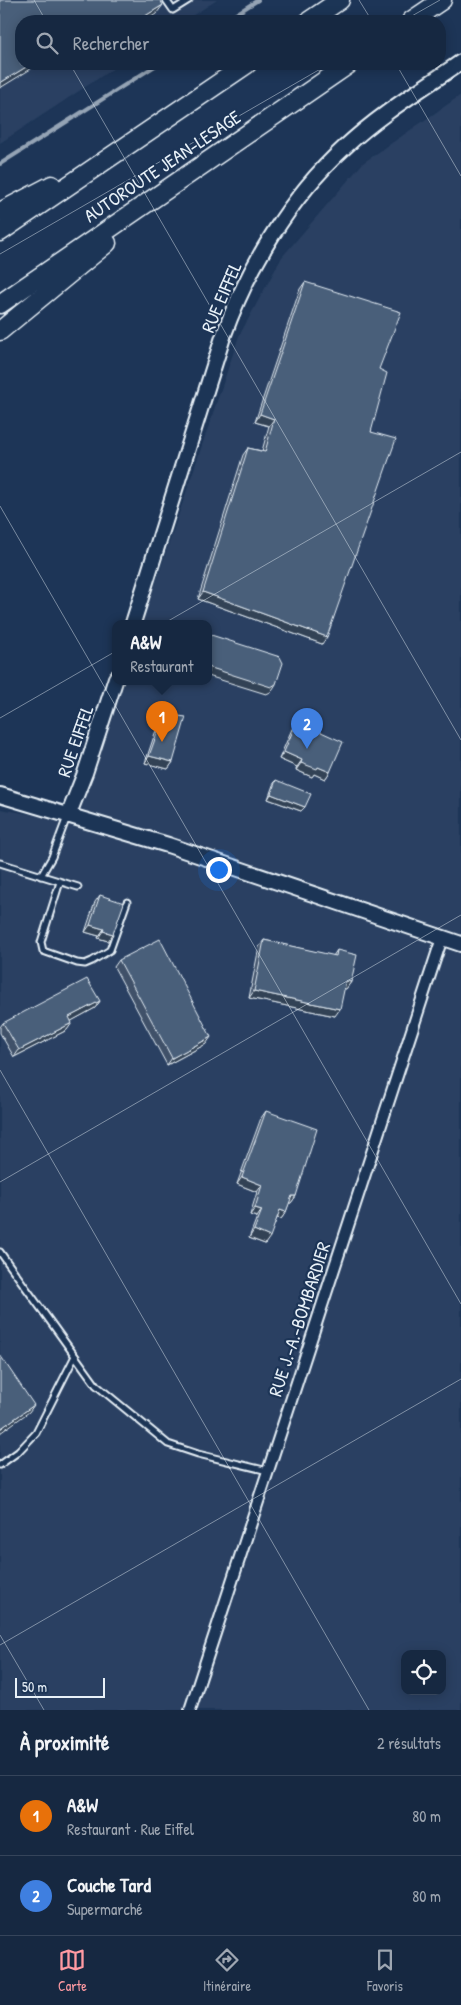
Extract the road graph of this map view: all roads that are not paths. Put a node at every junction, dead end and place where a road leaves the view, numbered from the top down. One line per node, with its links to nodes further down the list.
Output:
1 (166, 0): 2 (lane)
2 (189, 0)
3 (340, 0): 5 (highway)
4 (442, 0): 6 (highway)
5 (318, 15)
6 (420, 15)
7 (461, 62): 16 (street, RUE EIFFEL)
8 (238, 70): 10 (highway, AUTOROUTE JEAN-LESAGE)
9 (340, 70): 11 (highway, AUTOROUTE JEAN-LESAGE)
10 (124, 148): 12 (highway); 13 (highway, AUTOROUTE JEAN-LESAGE)
11 (190, 173): 14 (highway, AUTOROUTE JEAN-LESAGE); 15 (highway)
12 (0, 212)
13 (0, 232)
14 (0, 304)
15 (0, 331)
16 (134, 620)
17 (114, 685): 19 (street, RUE EIFFEL)
18 (0, 795): 19 (street)
19 (68, 816): 21 (lane); 25 (street)
20 (0, 863): 21 (lane)
21 (41, 876): 22 (lane)
22 (60, 882): 23 (lane); 24 (lane)
23 (78, 887)
24 (127, 902)
25 (442, 938): 26 (street); 30 (street, RUE J.-A.-BOMBARDIER)
26 (461, 942)
27 (0, 1252): 28 (lane)
28 (75, 1356): 29 (lane); 30 (lane)
29 (0, 1465)
30 (268, 1471): 31 (street, RUE J.-A.-BOMBARDIER)
31 (190, 1710)

